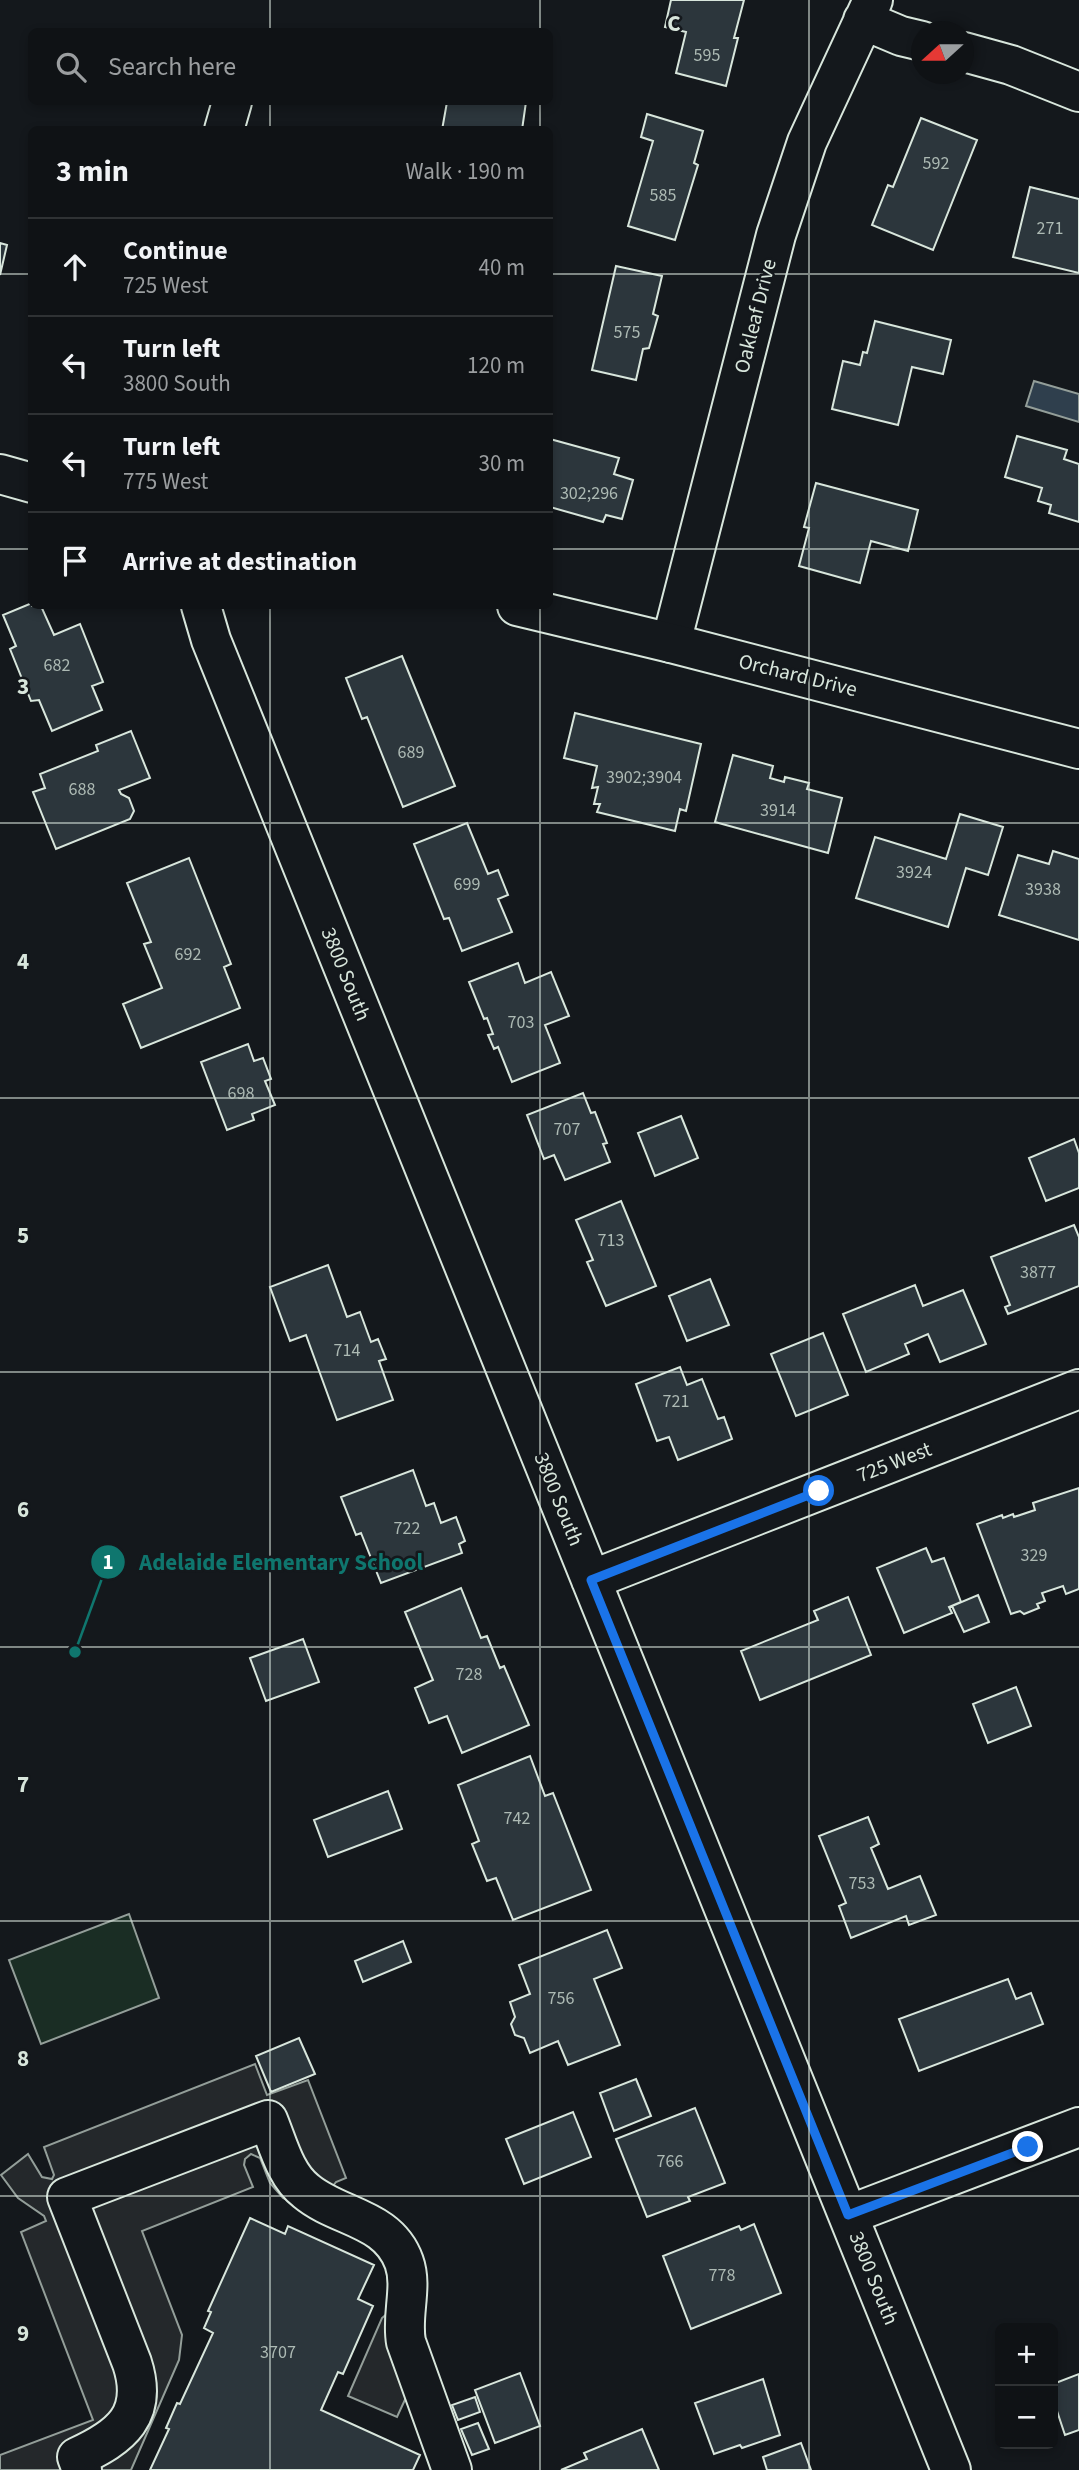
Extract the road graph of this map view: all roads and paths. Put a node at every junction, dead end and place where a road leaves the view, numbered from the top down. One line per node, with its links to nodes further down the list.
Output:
1 (868, 10): 2 (street); 11 (street, Oakleaf Drive)
2 (911, 38)
3 (974, 55): 4 (street)
4 (1079, 92)
5 (231, 105): 6 (street)
6 (225, 126)
7 (0, 474): 8 (street)
8 (28, 482)
9 (202, 609): 14 (street, 3800 South)
10 (529, 609): 11 (street, Orchard Drive)
11 (671, 643): 12 (street, Orchard Drive)
12 (1079, 749)
13 (1079, 1389): 14 (street, 725 West)
14 (591, 1580): 16 (street, 3800 South)
15 (1079, 2127): 16 (street)
16 (848, 2215): 19 (street, 3800 South)
17 (82, 2470): 18 (street)
18 (452, 2470)
19 (951, 2470)

